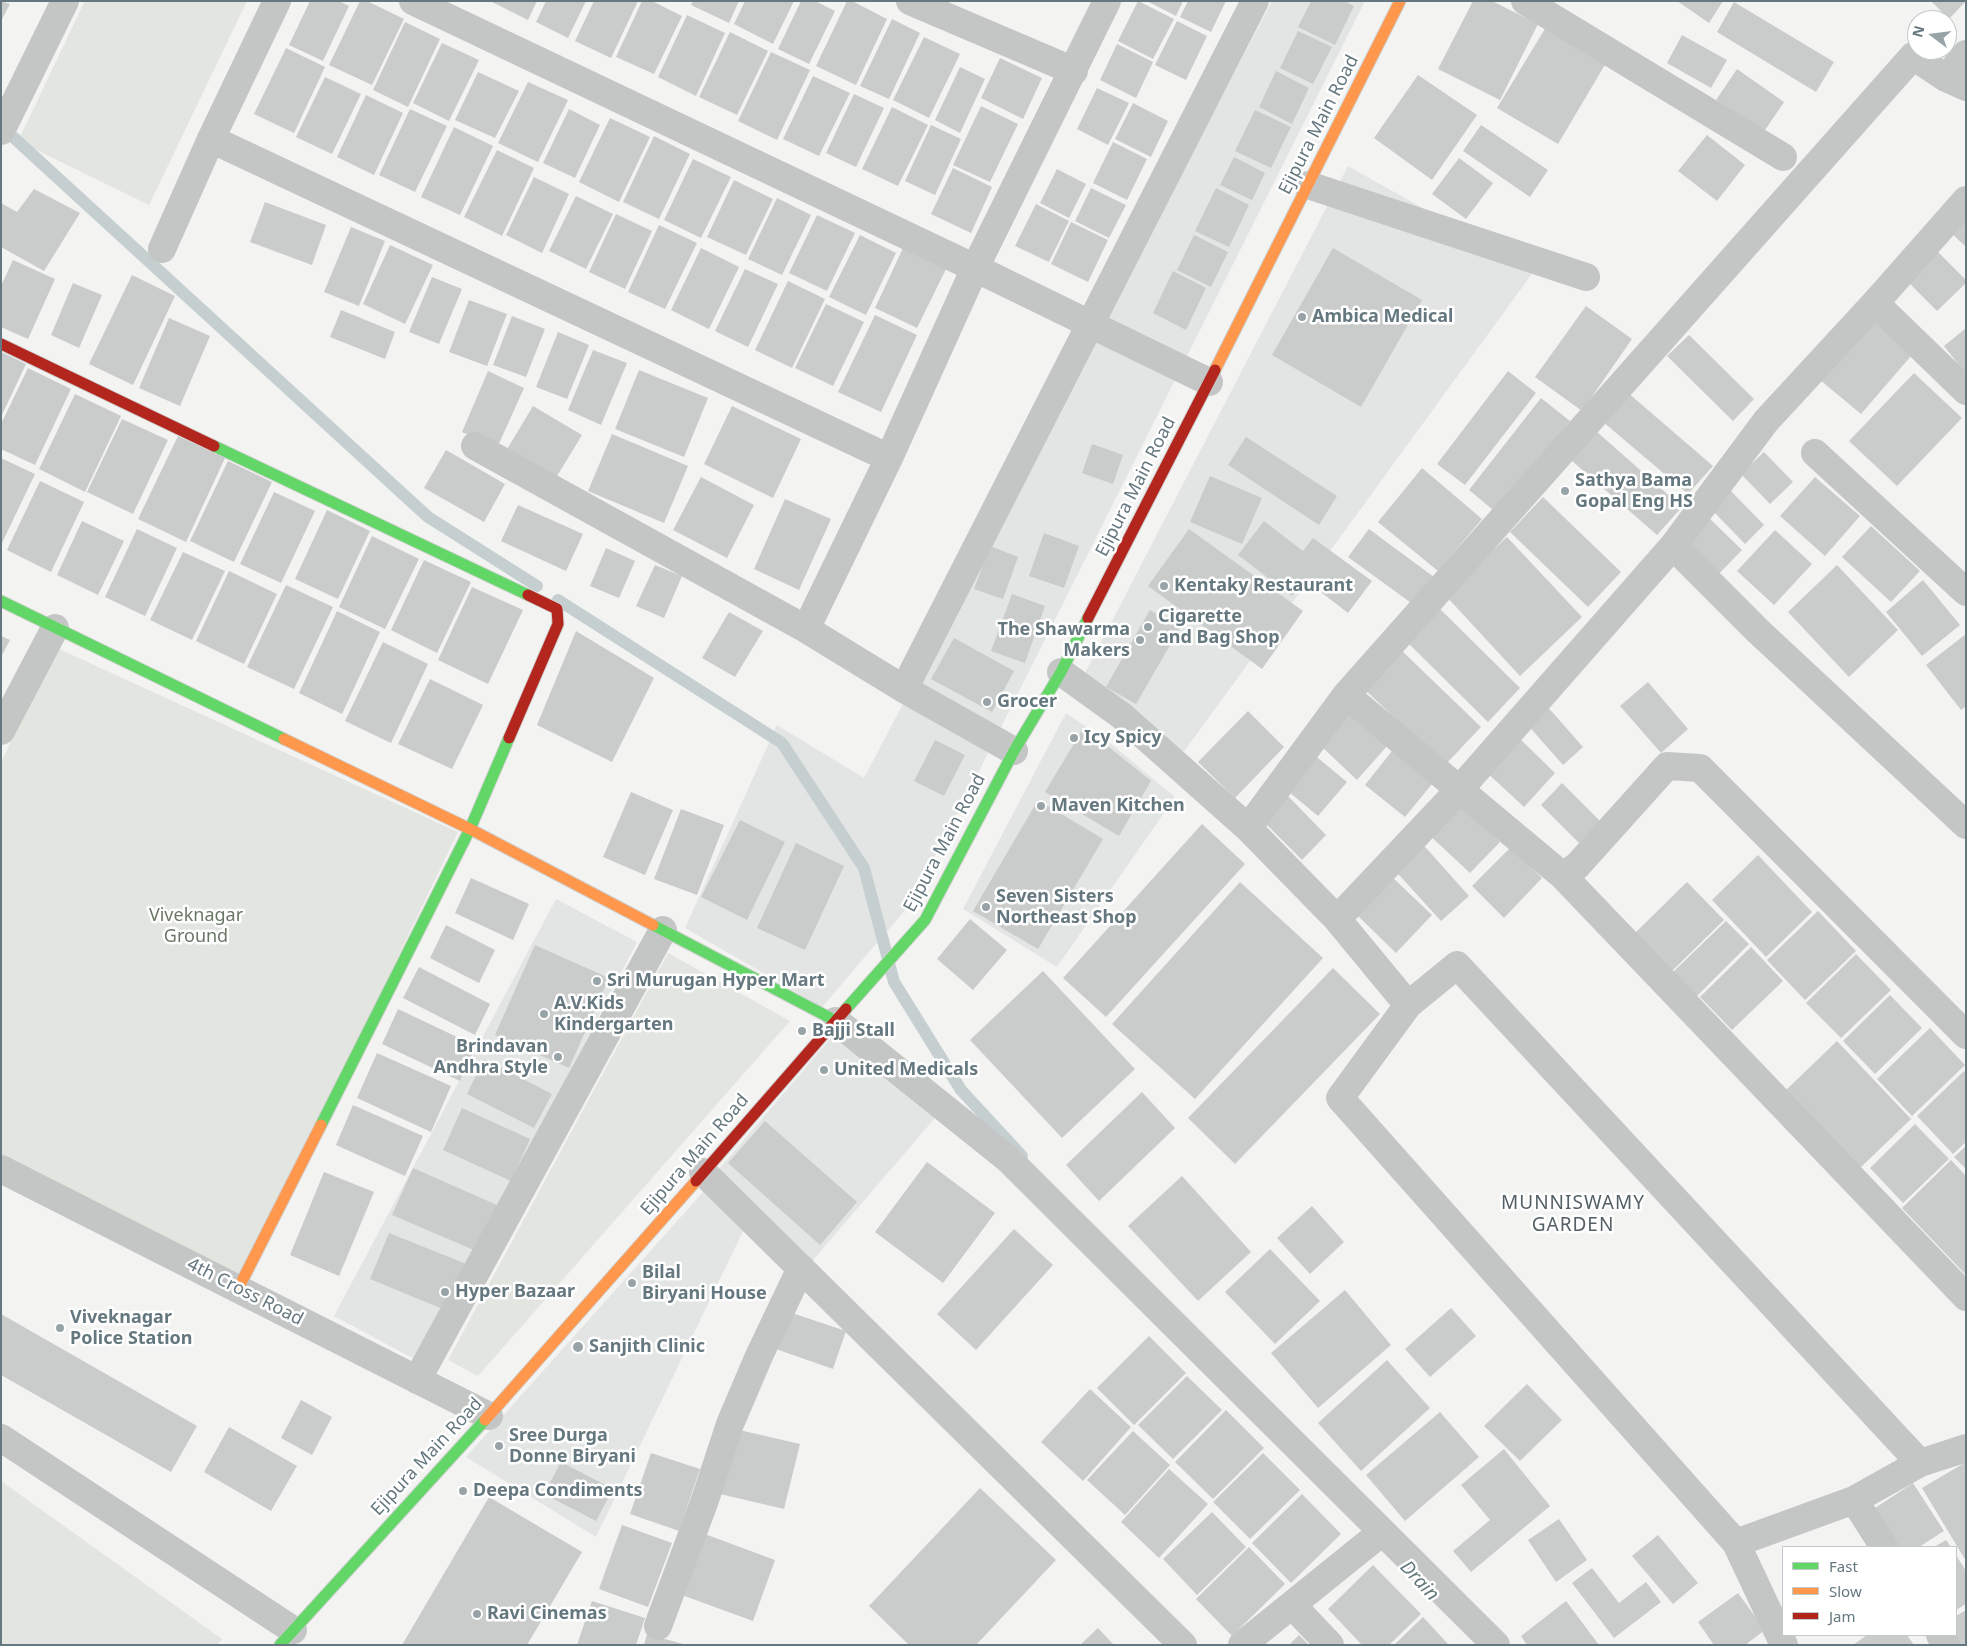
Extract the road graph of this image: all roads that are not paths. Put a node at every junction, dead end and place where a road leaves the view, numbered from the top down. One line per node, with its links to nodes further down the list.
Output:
1 (65, 1): 12 (street)
2 (277, 1): 13 (street)
3 (413, 1): 18 (street)
4 (910, 1): 10 (street)
5 (1107, 1): 10 (street)
6 (1255, 1): 21 (street)
7 (1400, 1): 15 (street, Ejipura Main Road)
8 (1525, 1): 14 (street)
9 (1966, 54): 11 (street)
10 (1074, 71): 18 (street)
11 (1956, 83): 35 (street)
12 (6, 120)
13 (211, 138): 17 (street); 27 (street)
14 (1783, 157)
15 (1308, 185): 19 (street); 23 (street, Ejipura Main Road)
16 (1966, 200): 20 (street)
17 (162, 249)
18 (975, 268): 21 (street); 27 (street)
19 (1586, 277)
20 (1875, 303): 24 (street); 28 (street)
21 (1091, 325): 23 (street); 34 (street)
22 (1, 344): 41 (street)
23 (1209, 382): 33 (street, Ejipura Main Road)
24 (1966, 391)
25 (475, 446): 32 (street)
26 (1815, 453): 29 (street)
27 (889, 458): 32 (street)
28 (1673, 546): 38 (street); 39 (street)
29 (1966, 592)
30 (1, 601): 31 (street)
31 (55, 628): 36 (street); 41 (street)
32 (806, 629): 34 (street)
33 (1061, 672): 37 (street, Ejipura Main Road); 40 (street)
34 (904, 689): 37 (street)
35 (1346, 695): 38 (street); 40 (street)
36 (1, 730)
37 (1014, 751): 46 (street, Ejipura Main Road)
38 (1458, 790): 42 (street); 43 (street)
39 (1966, 825)
40 (1248, 828): 43 (street)
41 (470, 829): 44 (street); 51 (street)
42 (1564, 876): 47 (street); 52 (street)
43 (1337, 919): 45 (street)
44 (663, 930): 46 (street); 53 (street)
45 (1408, 1005): 57 (street); 60 (street)
46 (836, 1021): 49 (street, Ejipura Main Road); 59 (street)
47 (1966, 1035)
48 (1, 1169): 51 (street, 4th Cross Road)
49 (703, 1172): 50 (street); 54 (street, Ejipura Main Road)
50 (800, 1268): 63 (street); 65 (street)
51 (238, 1288): 53 (street, 4th Cross Road)
52 (1966, 1297)
53 (417, 1380): 54 (street, 4th Cross Road)
54 (489, 1416): 64 (street, Ejipura Main Road)
55 (1, 1438): 64 (street)
56 (1966, 1448): 57 (street)
57 (1920, 1463): 58 (street)
58 (1854, 1500): 60 (street); 61 (street)
59 (1382, 1532): 62 (street); 68 (street)
60 (1736, 1543): 69 (street)
61 (1883, 1546)
62 (1292, 1605): 66 (street); 67 (street)
63 (658, 1626)
64 (286, 1637)
65 (1183, 1645)
66 (1242, 1645)
67 (1330, 1645)
68 (1496, 1645)
69 (1784, 1645)

